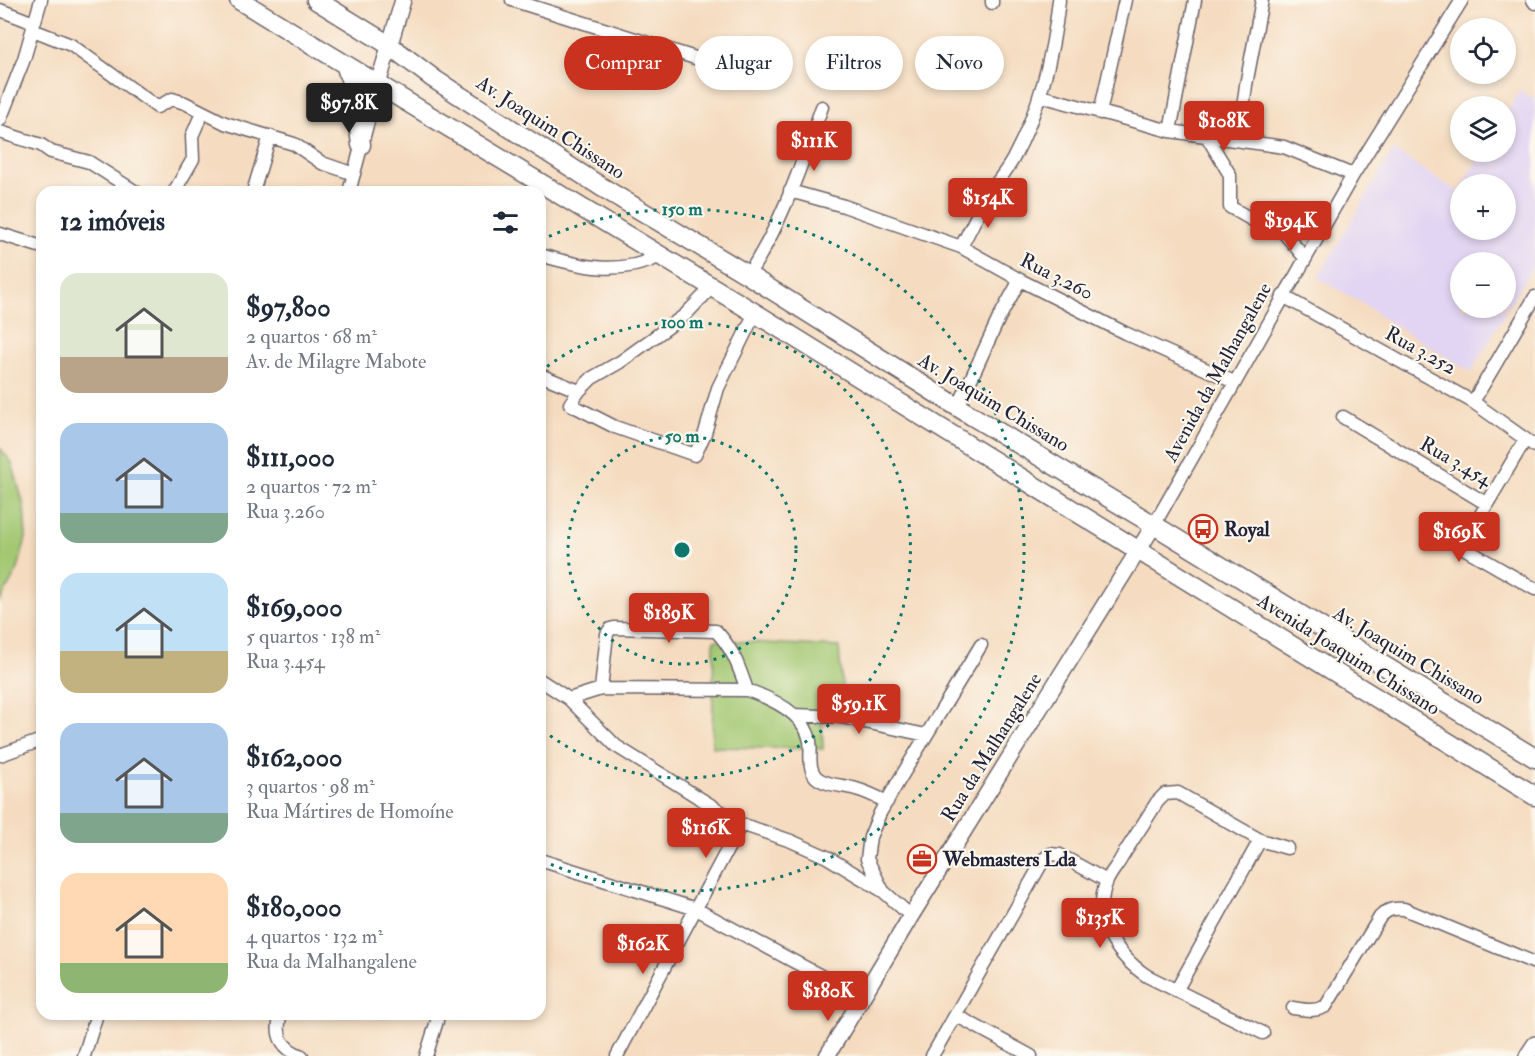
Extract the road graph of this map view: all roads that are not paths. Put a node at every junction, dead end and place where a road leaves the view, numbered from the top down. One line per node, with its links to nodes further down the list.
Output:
1 (41, 0): 12 (street)
2 (239, 0): 15 (main road)
3 (316, 0): 13 (main road)
4 (404, 0): 13 (street)
5 (512, 0): 14 (street)
6 (1059, 0): 17 (street)
7 (1125, 0): 20 (street)
8 (1195, 0): 22 (street)
9 (1262, 0): 26 (street)
10 (1462, 0): 29 (street, Avenida da Malhangalene)
11 (0, 10): 12 (street)
12 (33, 26): 19 (street); 21 (street)
13 (389, 45): 16 (street); 43 (main road, Av. Joaquim Chissano)
14 (695, 58)
15 (345, 64): 16 (main road); 27 (main road)
16 (378, 84): 27 (street); 35 (main road)
17 (1041, 96): 20 (street); 39 (street)
18 (822, 107): 36 (street)
19 (202, 113): 25 (street); 31 (street)
20 (1101, 113): 22 (street)
21 (0, 120)
22 (1170, 131): 24 (street)
23 (0, 132): 30 (street)
24 (1206, 135): 26 (street); 42 (street)
25 (270, 136): 28 (street); 32 (street)
26 (1239, 139): 29 (street)
27 (361, 145): 28 (street)
28 (354, 174): 33 (street)
29 (1353, 175): 42 (street, Avenida da Malhangalene)
30 (127, 186)
31 (177, 186)
32 (255, 186)
33 (351, 186)
34 (546, 186): 41 (main road)
35 (546, 186)
36 (790, 191): 39 (street, Rua 3.260); 43 (street)
37 (0, 234): 38 (street)
38 (36, 245)
39 (961, 246): 44 (street, Rua 3.260)
40 (546, 256): 41 (street)
41 (661, 256): 45 (main road)
42 (1305, 258): 46 (street, Avenida da Malhangalene)
43 (748, 275): 53 (main road, Av. Joaquim Chissano)
44 (1020, 280): 50 (street, Rua 3.260); 53 (street)
45 (712, 287): 48 (main road); 51 (street)
46 (1283, 296): 50 (street, Avenida da Malhangalene); 52 (street, Rua 3.252)
47 (1535, 297): 52 (street)
48 (755, 313): 51 (street); 58 (main road)
49 (546, 377): 51 (street)
50 (1234, 382): 57 (street, Avenida da Malhangalene)
51 (579, 391)
52 (1473, 402): 55 (street, Rua 3.252)
53 (958, 407): 57 (main road, Av. Joaquim Chissano)
54 (1343, 417): 56 (street, Rua 3.454)
55 (1530, 443): 56 (street, Rua 3.454)
56 (1487, 504): 59 (street)
57 (1154, 525): 58 (street, Avenida da Malhangalene); 69 (main road, Av. Joaquim Chissano)
58 (1140, 550): 70 (main road, Avenida Joaquim Chissano); 79 (street, Rua da Malhangalene)
59 (1535, 589)
60 (981, 645): 66 (street)
61 (546, 684): 64 (street)
62 (601, 689): 63 (street); 63 (street); 64 (street)
63 (747, 690): 65 (street)
64 (568, 699): 72 (street)
65 (795, 715): 66 (street); 71 (street)
66 (926, 735): 71 (street)
67 (36, 742): 68 (street)
68 (0, 755)
69 (1535, 758)
70 (1535, 796)
71 (887, 802): 77 (street)
72 (741, 824): 77 (street); 78 (street)
73 (1260, 840): 74 (street); 76 (street); 81 (street)
74 (1287, 848)
75 (546, 862): 78 (street)
76 (1107, 881): 81 (street); 84 (street)
77 (882, 891): 79 (street)
78 (696, 909): 82 (street); 92 (street)
79 (910, 916): 82 (street, Rua da Malhangalene)
80 (1535, 963): 83 (street)
81 (1176, 991): 88 (street)
82 (860, 1001): 93 (street, Rua da Malhangalene)
83 (1293, 1008)
84 (957, 1016): 94 (street); 95 (street)
85 (95, 1020): 89 (street)
86 (279, 1020): 90 (street)
87 (436, 1020): 91 (street)
88 (1263, 1033)
89 (84, 1056)
90 (302, 1056)
91 (426, 1056)
92 (617, 1056)
93 (827, 1056)
94 (932, 1056)
95 (1031, 1056)

